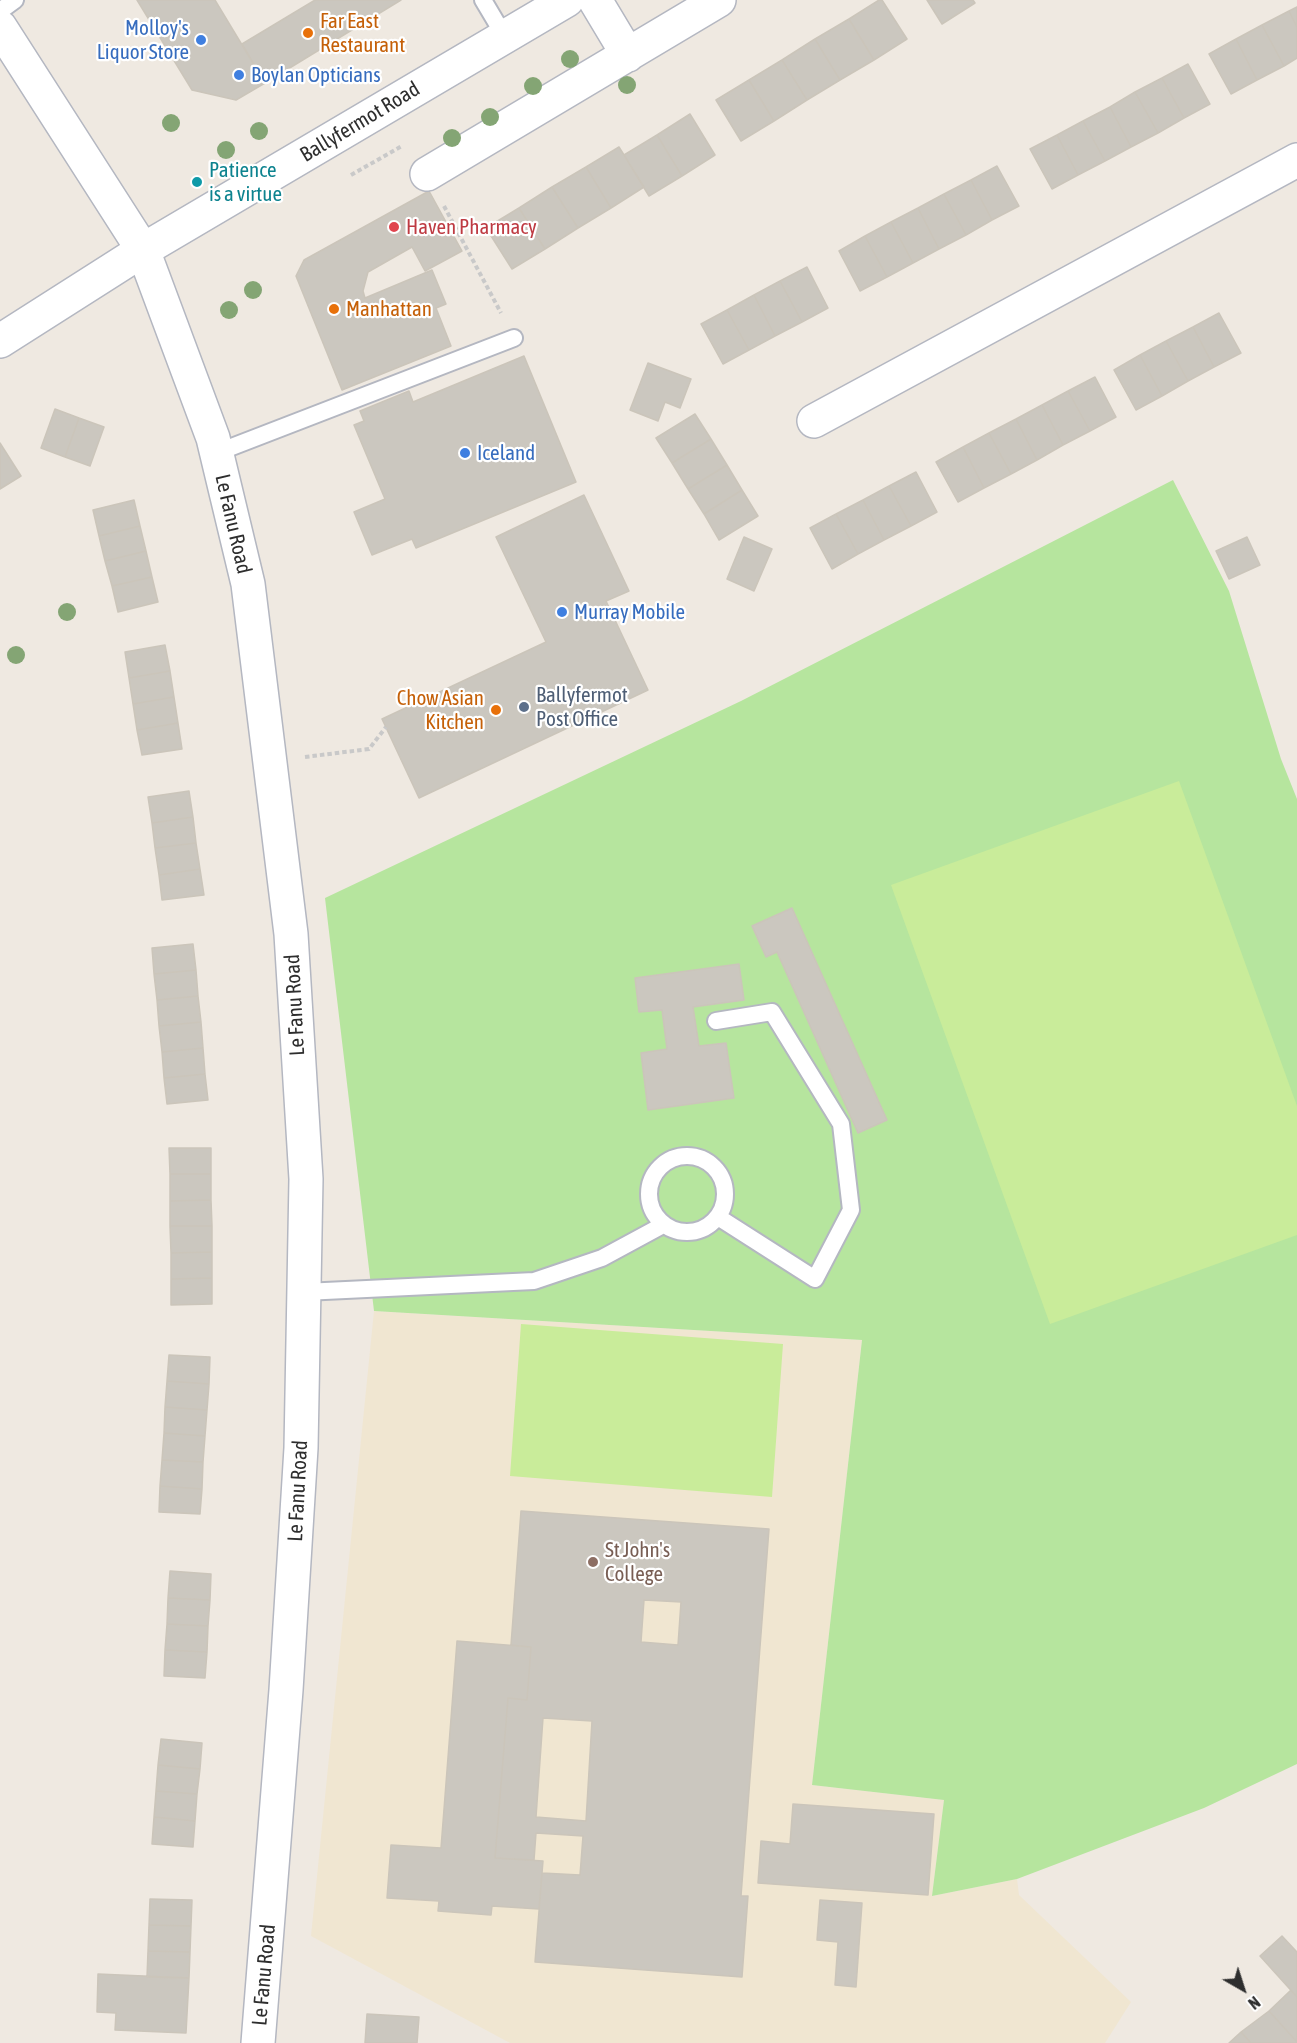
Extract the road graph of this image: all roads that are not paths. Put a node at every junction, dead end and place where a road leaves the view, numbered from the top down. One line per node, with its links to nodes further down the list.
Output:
1 (15, 0): 6 (lane)
2 (483, 0): 8 (lane)
3 (567, 0): 8 (street, Ballyfermot Road)
4 (595, 0): 9 (street)
5 (719, 0): 9 (street)
6 (0, 11)
7 (0, 27): 12 (street, Le Fanu Road)
8 (505, 37): 12 (street, Ballyfermot Road)
9 (628, 55): 11 (street)
10 (1297, 160): 15 (street)
11 (427, 174)
12 (143, 250): 14 (street, Ballyfermot Road); 16 (street, Le Fanu Road)
13 (514, 338): 16 (lane)
14 (0, 341)
15 (814, 421)
16 (216, 453): 20 (street, Le Fanu Road)
17 (716, 1021): 18 (lane)
18 (718, 1217): 19 (lane); 19 (lane)
19 (663, 1225): 20 (lane)
20 (304, 1292): 21 (street, Le Fanu Road)
21 (258, 2043)

